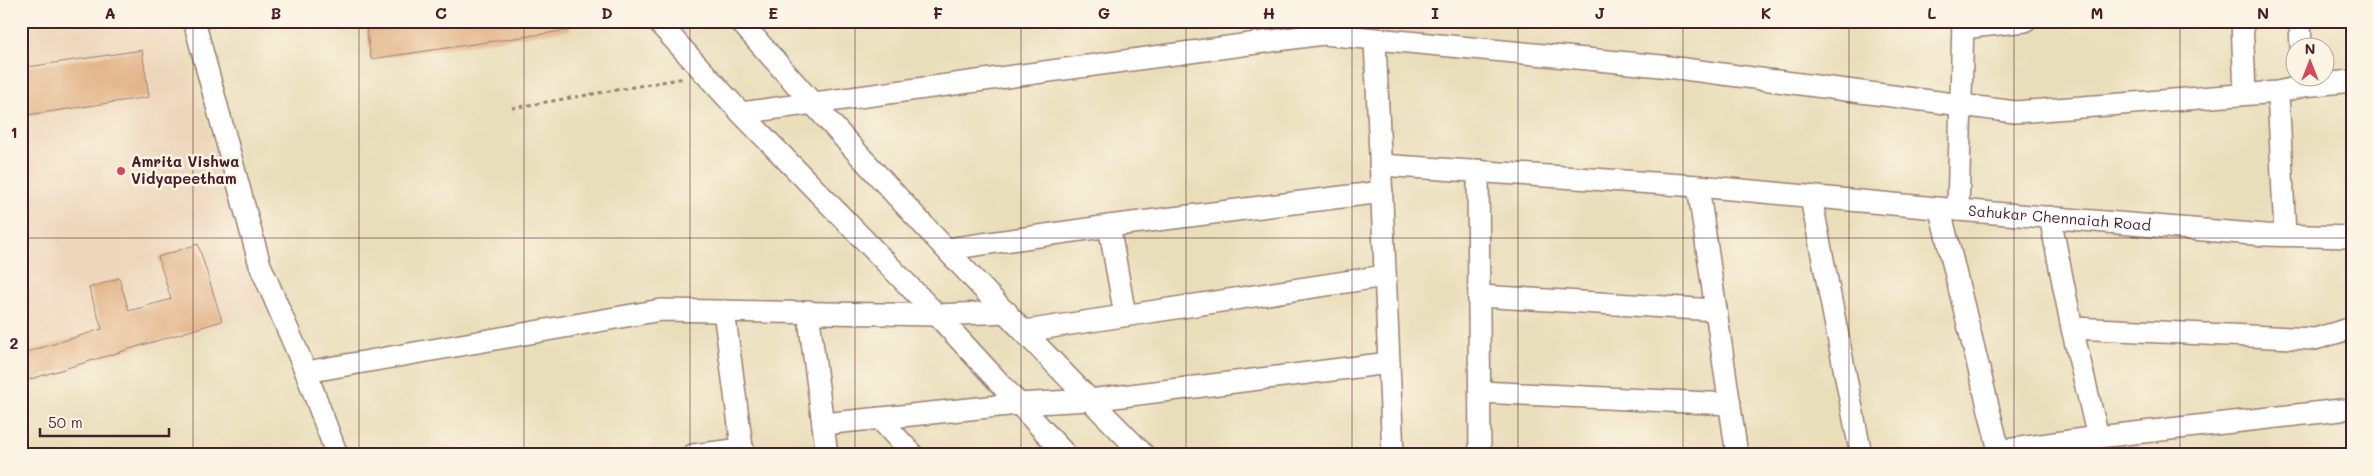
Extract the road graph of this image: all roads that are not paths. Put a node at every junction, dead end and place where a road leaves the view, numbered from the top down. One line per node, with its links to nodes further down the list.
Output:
1 (194, 21): 42 (street)
2 (657, 21): 18 (street)
3 (740, 21): 16 (street)
4 (2025, 21): 7 (street)
5 (2242, 21): 15 (street)
6 (2300, 21): 9 (street)
7 (1963, 24): 17 (street, Sahukar Chennaiah Road)
8 (1322, 27): 10 (street); 16 (street)
9 (2301, 38)
10 (1374, 40): 17 (street); 19 (street)
11 (2352, 80): 12 (street)
12 (2336, 81)
13 (2288, 88): 14 (street)
14 (2278, 92): 15 (street); 27 (street)
15 (2245, 93): 17 (street)
16 (812, 103): 18 (street); 29 (street)
17 (1962, 104): 24 (street, Sahukar Chennaiah Road)
18 (741, 113): 36 (street)
19 (1380, 165): 20 (street); 22 (street)
20 (1478, 170): 21 (street); 31 (street)
21 (1698, 186): 23 (street); 32 (street)
22 (1382, 192): 26 (street); 30 (street)
23 (1811, 198): 24 (street); 62 (street)
24 (1949, 210): 25 (street, Sahukar Chennaiah Road); 52 (street)
25 (2050, 217): 27 (street, Sahukar Chennaiah Road); 38 (street)
26 (1109, 226): 29 (street); 37 (street)
27 (2285, 235): 28 (street, Sahukar Chennaiah Road)
28 (2352, 237)
29 (948, 250): 35 (street)
30 (1385, 276): 37 (street); 41 (street)
31 (1479, 296): 32 (street); 43 (street)
32 (1716, 310): 46 (street)
33 (724, 311): 34 (street); 42 (street); 51 (street)
34 (808, 311): 36 (street); 49 (street)
35 (1007, 312): 36 (street); 40 (street)
36 (937, 315): 45 (street)
37 (1125, 315): 40 (street)
38 (2072, 328): 39 (street); 50 (street)
39 (2352, 328)
40 (1026, 331): 44 (street)
41 (1389, 363): 44 (street); 59 (street)
42 (306, 372): 53 (street)
43 (1480, 392): 46 (street); 60 (street)
44 (1090, 400): 45 (street); 58 (street)
45 (1018, 404): 48 (street); 57 (street)
46 (1730, 404): 61 (street)
47 (2341, 410): 50 (street)
48 (879, 418): 49 (street); 56 (street)
49 (823, 424): 55 (street)
50 (2098, 437): 52 (street)
51 (743, 452): 54 (street)
52 (1999, 453)
53 (337, 455)
54 (693, 455)
55 (827, 455)
56 (913, 455)
57 (1066, 455)
58 (1144, 455)
59 (1393, 455)
60 (1480, 455)
61 (1737, 455)
62 (1861, 455)

